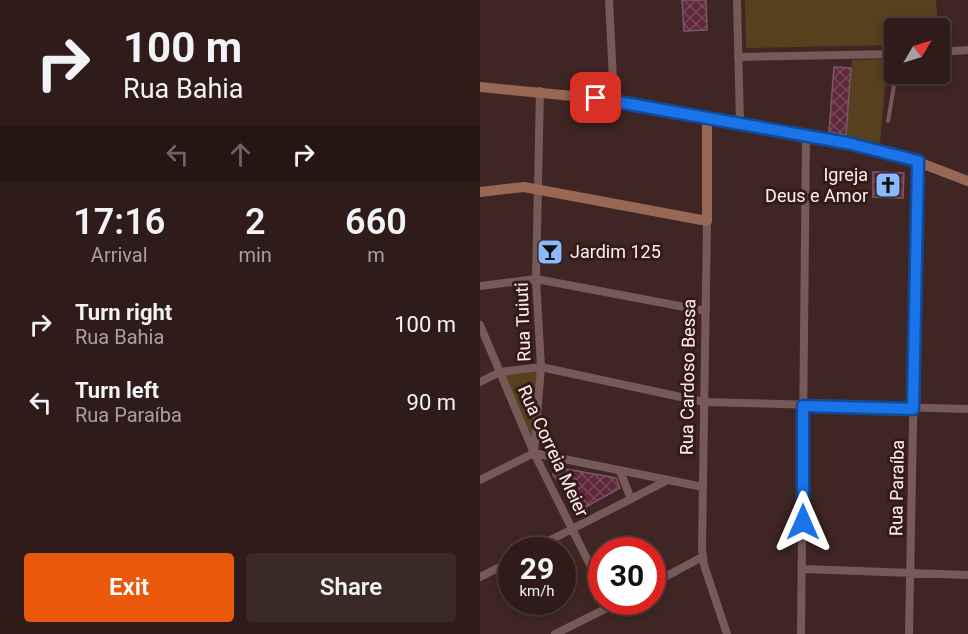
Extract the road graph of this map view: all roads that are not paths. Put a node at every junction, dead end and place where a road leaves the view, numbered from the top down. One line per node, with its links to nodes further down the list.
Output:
1 (609, 0): 10 (street)
2 (738, 0): 6 (street)
3 (968, 51): 4 (street)
4 (950, 52)
5 (884, 54): 6 (street)
6 (738, 57): 13 (street)
7 (894, 84): 12 (lane)
8 (480, 87): 9 (main road)
9 (540, 91): 10 (main road); 17 (street, Rua Tuiuti)
10 (614, 100): 11 (main road)
11 (707, 117): 13 (main road); 19 (main road, Rua Cardoso Bessa)
12 (888, 120)
13 (740, 123): 14 (main road)
14 (807, 136): 15 (main road); 28 (street)
15 (918, 161): 16 (main road); 29 (street, Rua Paraíba)
16 (968, 181)
17 (536, 189): 18 (main road); 19 (main road); 20 (street, Rua Tuiuti)
18 (480, 192)
19 (707, 221): 22 (street, Rua Cardoso Bessa)
20 (536, 279): 21 (street); 22 (street); 24 (street, Rua Tuiuti)
21 (480, 286)
22 (706, 311): 27 (street, Rua Cardoso Bessa)
23 (480, 325): 25 (street, Rua Correia Meier)
24 (541, 367): 25 (street); 27 (street); 31 (street, Rua Tuiuti)
25 (500, 372): 26 (street); 31 (street, Rua Correia Meier)
26 (480, 382)
27 (704, 402): 28 (street); 35 (street, Rua Cardoso Bessa)
28 (803, 406): 29 (street); 42 (street)
29 (913, 409): 30 (street); 43 (street, Rua Paraíba)
30 (968, 409)
31 (534, 453): 32 (street); 33 (street); 37 (street, Rua Correia Meier)
32 (621, 471): 34 (street); 36 (street)
33 (480, 480)
34 (668, 480): 35 (street); 36 (street)
35 (703, 487): 39 (street, Rua Cardoso Bessa)
36 (631, 499): 37 (street)
37 (573, 529): 38 (street); 40 (street, Rua Correia Meier)
38 (557, 537)
39 (702, 557): 45 (street); 49 (street, Rua Cardoso Bessa)
40 (588, 560)
41 (498, 568): 46 (street)
42 (803, 569): 43 (street); 50 (street)
43 (911, 574): 44 (street); 51 (street, Rua Paraíba)
44 (968, 575)
45 (666, 576)
46 (480, 578)
47 (589, 615): 48 (street)
48 (555, 634)
49 (727, 634)
50 (801, 634)
51 (909, 634)

